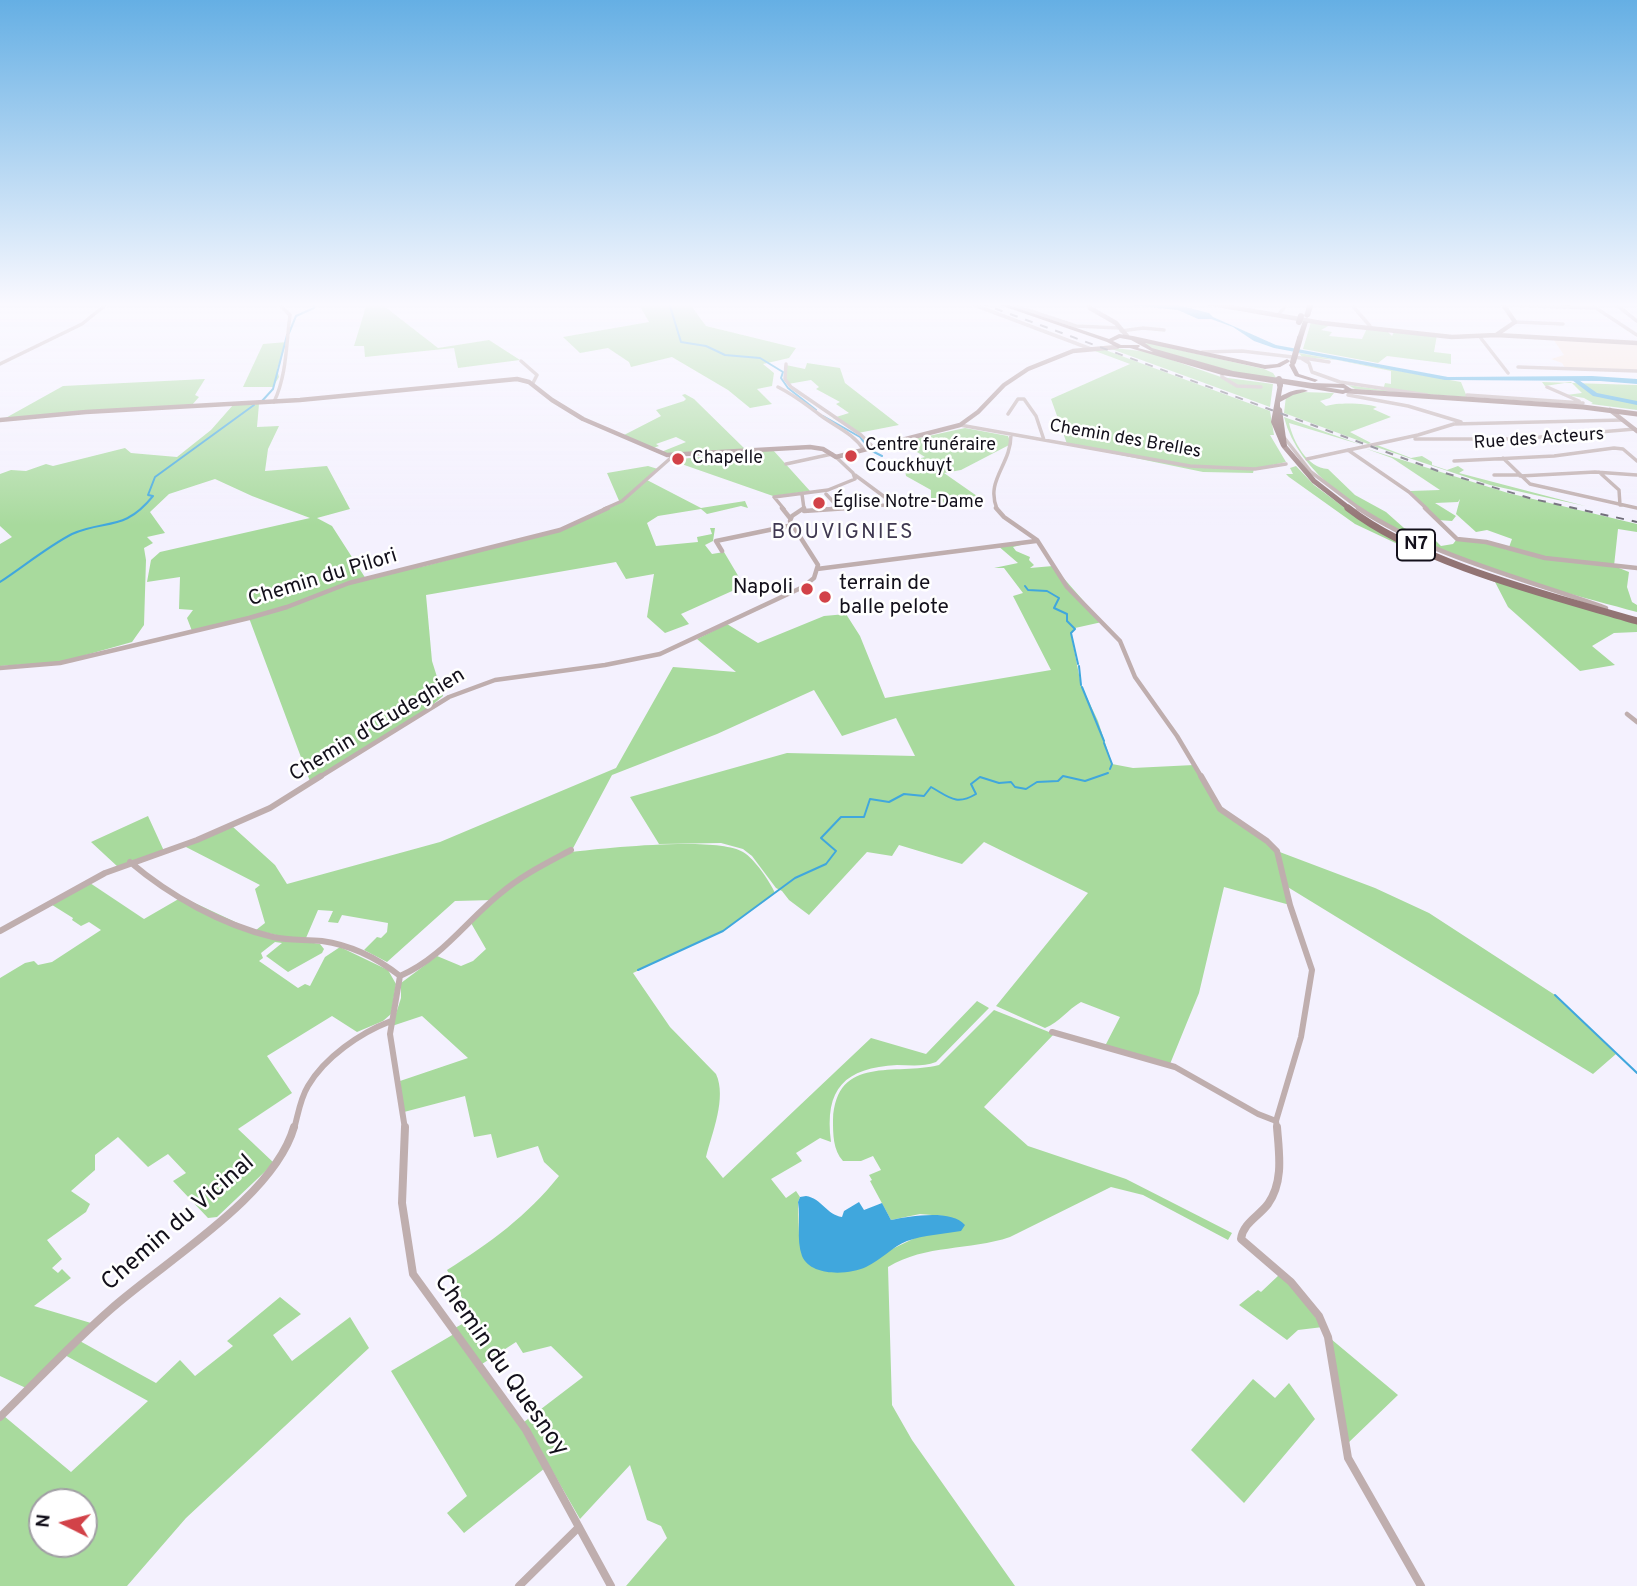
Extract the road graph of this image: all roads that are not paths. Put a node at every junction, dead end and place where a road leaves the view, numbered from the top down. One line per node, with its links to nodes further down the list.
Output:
1 (283, 377): 21 (street)
2 (536, 377): 13 (street)
3 (785, 377): 37 (street)
4 (1015, 377): 30 (street)
5 (1222, 377): 15 (street)
6 (1255, 377): 17 (highway)
7 (1262, 377): 17 (highway)
8 (1279, 377): 12 (highway)
9 (1285, 377): 12 (highway)
10 (1303, 377): 17 (highway)
11 (1322, 377): 17 (street)
12 (1283, 382): 20 (highway); 36 (highway)
13 (533, 383): 21 (street); 41 (street)
14 (778, 387): 37 (street)
15 (1261, 387)
16 (1547, 387): 22 (street)
17 (1344, 388): 19 (main road); 19 (street); 20 (highway); 23 (main road); 29 (street)
18 (1466, 395): 22 (street)
19 (1434, 396): 22 (main road)
20 (1280, 400): 33 (highway)
21 (274, 402): 27 (street)
22 (1586, 404): 24 (main road)
23 (1610, 410): 24 (street); 25 (main road)
24 (1637, 412): 25 (main road)
25 (1619, 413): 28 (street)
26 (1008, 414): 35 (street)
27 (0, 420)
28 (1623, 420): 29 (street); 31 (street)
29 (1464, 423): 34 (street)
30 (960, 425): 32 (street, Chemin des Brelles); 37 (street)
31 (1636, 430): 34 (street)
32 (1011, 435): 35 (street, Chemin des Brelles); 63 (street)
33 (1283, 436): 36 (highway); 68 (street)
34 (1403, 439): 38 (street)
35 (1044, 440): 47 (street, Chemin des Brelles)
36 (1284, 446): 67 (main road, N7)
37 (868, 449): 40 (street)
38 (1348, 450): 43 (street); 65 (street)
39 (1626, 451): 42 (street, Rue des Acteurs); 45 (street)
40 (834, 455): 41 (street); 46 (street); 49 (street)
41 (673, 456): 70 (street, Chemin du Pilori)
42 (1502, 457): 44 (street, Rue des Acteurs); 51 (street)
43 (1307, 459)
44 (1454, 461)
45 (1637, 461)
46 (786, 464)
47 (1286, 464)
48 (1599, 472): 52 (street); 53 (street); 57 (street)
49 (855, 475): 55 (street); 58 (street)
50 (1494, 475): 51 (street)
51 (1519, 475): 52 (street); 54 (street)
52 (1530, 475): 54 (street)
53 (1637, 475)
54 (1540, 486): 57 (street)
55 (802, 494): 60 (street); 61 (street)
56 (826, 494): 58 (street)
57 (1620, 505): 59 (street)
58 (839, 508): 60 (street)
59 (1637, 508)
60 (804, 511): 61 (street)
61 (790, 518): 62 (street)
62 (793, 525): 64 (street); 66 (street)
63 (1037, 541): 66 (street); 79 (street)
64 (722, 551)
65 (1637, 568)
66 (817, 569): 74 (street, Chemin d'Œudeghien)
67 (1574, 601): 68 (main road, N7); 69 (main road)
68 (1606, 608): 69 (main road, N7)
69 (1637, 618)
70 (0, 668)
71 (1627, 714): 72 (street)
72 (1637, 722)
73 (570, 850): 76 (street)
74 (130, 862): 75 (street, Chemin d'Œudeghien); 76 (street)
75 (0, 931)
76 (400, 976): 77 (street, Chemin du Quesnoy)
77 (391, 1021): 80 (street, Chemin du Vicinal); 81 (street, Chemin du Quesnoy)
78 (1052, 1032): 79 (street)
79 (1276, 1121): 84 (street)
80 (0, 1417)
81 (579, 1527): 82 (street); 83 (street, Chemin du Quesnoy)
82 (519, 1586)
83 (611, 1586)
84 (1421, 1586)

